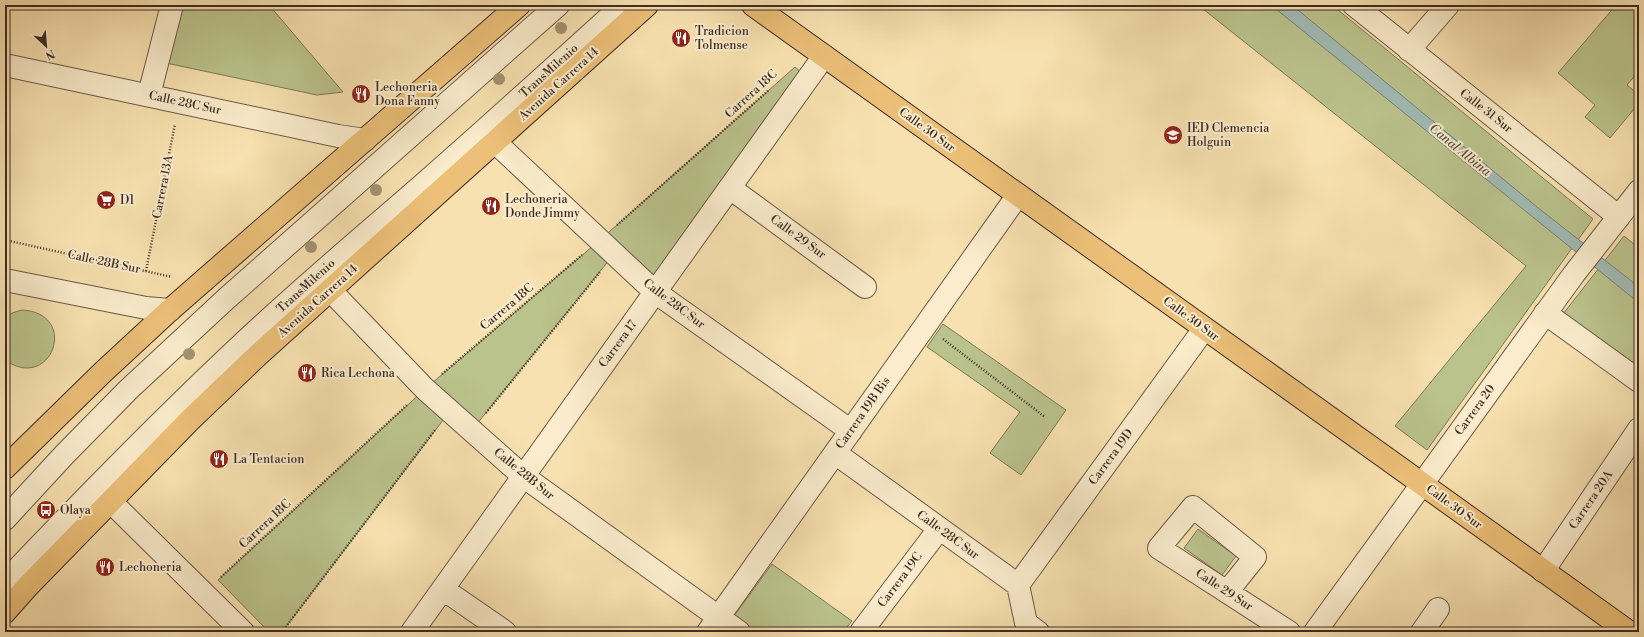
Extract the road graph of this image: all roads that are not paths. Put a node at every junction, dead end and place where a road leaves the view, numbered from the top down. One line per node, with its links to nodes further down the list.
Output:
1 (172, 5): 12 (street)
2 (519, 5): 13 (main road)
3 (558, 5): 33 (street)
4 (623, 5): 36 (street, TransMilenio)
5 (647, 5): 14 (main road, Avenida Carrera 14)
6 (753, 5): 10 (main road, Calle 30 Sur)
7 (1354, 5): 9 (street, Calle 31 Sur)
8 (1448, 5): 9 (street)
9 (1409, 50): 17 (street, Calle 31 Sur)
10 (824, 56): 15 (street, Carrera 17); 16 (main road, Calle 30 Sur)
11 (5, 64): 12 (street, Calle 28C Sur)
12 (149, 95): 13 (street, Calle 28C Sur)
13 (365, 140): 22 (main road)
14 (495, 142): 20 (main road, Avenida Carrera 14); 21 (street, Calle 28C Sur)
15 (730, 188): 19 (street, Calle 29 Sur); 21 (street, Carrera 17)
16 (1018, 195): 24 (main road, Calle 30 Sur); 27 (street, Carrera 19B Bis)
17 (1632, 206): 23 (street, Carrera 20)
18 (5, 280): 22 (street)
19 (865, 287)
20 (330, 290): 30 (street, Calle 28B Sur); 32 (main road, Avenida Carrera 14)
21 (655, 292): 27 (street, Calle 28C Sur); 30 (street, Carrera 17)
22 (170, 310): 29 (main road)
23 (1545, 314): 25 (street); 31 (street, Carrera 20)
24 (1204, 329): 31 (main road, Calle 30 Sur); 37 (street, Carrera 19D)
25 (1639, 381)
26 (1639, 428): 35 (street, Carrera 20A)
27 (851, 430): 28 (street, Carrera 19B Bis)
28 (835, 453): 34 (street, Calle 28C Sur); 42 (street, Carrera 19B Bis)
29 (5, 468)
30 (523, 476): 38 (street, Carrera 17); 42 (street, Calle 28B Sur)
31 (1422, 484): 35 (main road, Calle 30 Sur); 50 (street, Carrera 20)
32 (110, 501): 41 (main road, Avenida Carrera 14); 43 (street)
33 (5, 519)
34 (939, 528): 37 (street, Calle 28C Sur); 47 (street, Carrera 19C)
35 (1543, 571): 52 (main road, Calle 30 Sur)
36 (5, 582)
37 (1018, 585): 48 (street)
38 (443, 589): 44 (street, Carrera 17); 45 (street)
39 (1227, 592): 39 (street, Calle 29 Sur); 49 (street, Calle 29 Sur)
40 (1438, 609): 51 (street)
41 (5, 612)
42 (713, 625): 46 (street, Calle 28B Sur)
43 (243, 632)
44 (412, 632)
45 (505, 632)
46 (739, 632)
47 (861, 632)
48 (1038, 632)
49 (1289, 632)
50 (1315, 632)
51 (1422, 632)
52 (1629, 632)

